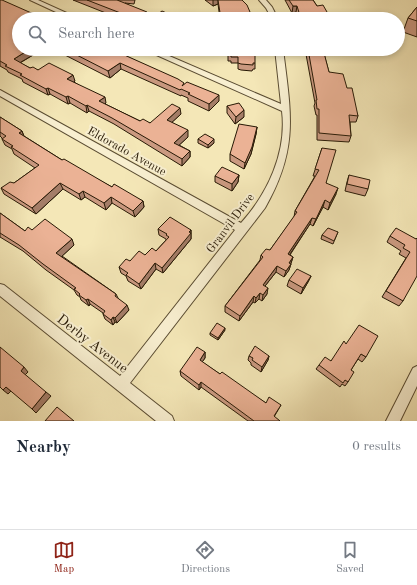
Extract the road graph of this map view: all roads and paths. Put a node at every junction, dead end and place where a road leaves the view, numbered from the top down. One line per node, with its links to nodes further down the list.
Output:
1 (34, 0): 3 (street)
2 (262, 0): 4 (street)
3 (62, 12)
4 (272, 12)
5 (163, 56): 8 (street)
6 (280, 56): 8 (street, Granvil Drive)
7 (0, 93): 9 (street, Eldorado Avenue)
8 (286, 109): 9 (street, Granvil Drive)
9 (242, 229): 12 (street, Granvil Drive)
10 (0, 289): 12 (street, Derby Avenue)
11 (417, 372): 14 (street)
12 (121, 384): 13 (street, Derby Avenue)
13 (167, 421)
14 (393, 421)

